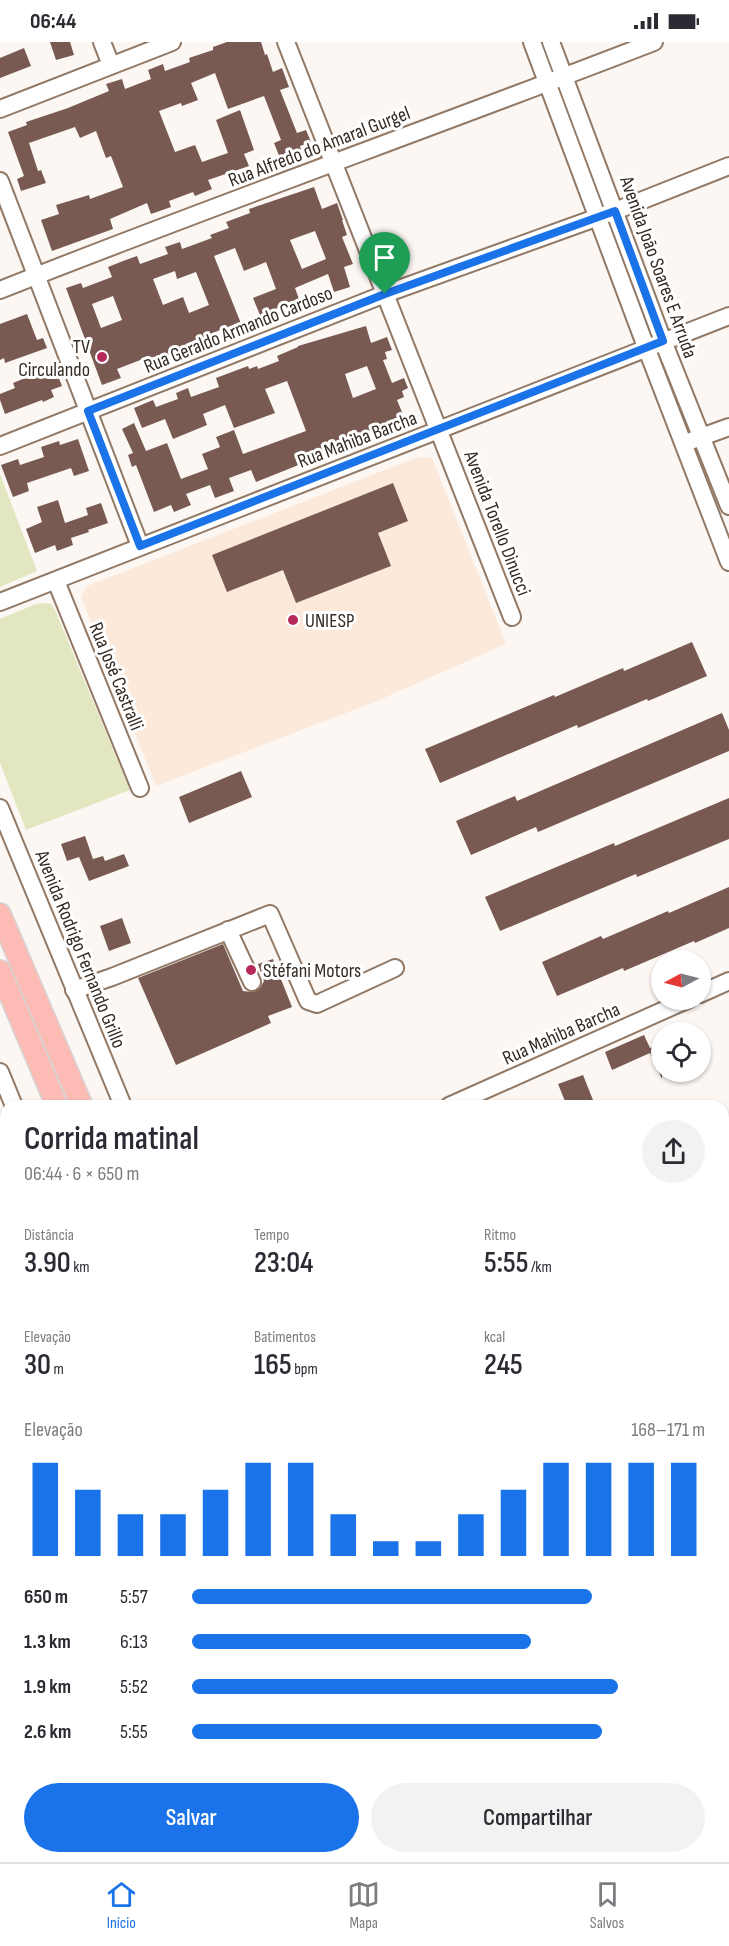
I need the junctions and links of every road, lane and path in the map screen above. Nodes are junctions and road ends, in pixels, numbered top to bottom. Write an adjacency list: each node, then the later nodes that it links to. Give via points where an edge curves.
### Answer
1 (102, 42): 7 (street)
2 (172, 42): 7 (street)
3 (286, 42): 11 (street, Avenida Torello Dinucci)
4 (532, 42): 9 (street, Avenida João Soares E Arruda)
5 (551, 42): 8 (street, Avenida João Soares E Arruda)
6 (654, 42): 8 (street, Rua Alfredo do Amaral Gurgel)
7 (111, 65): 10 (street)
8 (565, 77): 9 (street, Rua Alfredo do Amaral Gurgel); 14 (street, Avenida João Soares E Arruda)
9 (548, 83): 11 (street, Rua Alfredo do Amaral Gurgel); 15 (street, Avenida João Soares E Arruda)
10 (0, 110)
11 (334, 162): 16 (street, Rua Alfredo do Amaral Gurgel); 18 (street, Avenida Torello Dinucci)
12 (729, 166): 14 (street, Rua Geraldo Armando Cardoso)
13 (0, 182): 16 (street)
14 (615, 211): 15 (street, Rua Geraldo Armando Cardoso); 20 (street, Avenida João Soares E Arruda)
15 (598, 217): 18 (street, Rua Geraldo Armando Cardoso); 21 (street, Avenida João Soares E Arruda)
16 (35, 276): 17 (street, Rua Alfredo do Amaral Gurgel); 24 (street)
17 (0, 290)
18 (385, 294): 24 (street, Rua Geraldo Armando Cardoso); 26 (street, Avenida Torello Dinucci)
19 (729, 316): 20 (street, Rua Mahiba Barcha)
20 (663, 341): 21 (street, Rua Mahiba Barcha); 22 (street, Avenida João Soares E Arruda)
21 (646, 347): 23 (street, Avenida João Soares E Arruda); 26 (street, Rua Mahiba Barcha)
22 (676, 374): 23 (street); 27 (street, Avenida João Soares E Arruda)
23 (659, 381): 28 (street, Avenida João Soares E Arruda)
24 (88, 411): 29 (street, Rua Geraldo Armando Cardoso); 31 (street)
25 (729, 427): 27 (street)
26 (438, 430): 31 (street, Rua Mahiba Barcha); 35 (street, Avenida Torello Dinucci)
27 (701, 437): 28 (street); 30 (street, Avenida João Soares E Arruda)
28 (683, 444): 32 (street, Avenida João Soares E Arruda)
29 (0, 446)
30 (729, 506)
31 (140, 546): 33 (street, Rua Mahiba Barcha)
32 (729, 562)
33 (56, 580): 34 (street, Rua Mahiba Barcha); 36 (street, Rua José Castralli)
34 (0, 602)
35 (512, 617)
36 (140, 788)
37 (0, 808): 45 (street, Avenida Rodrigo Fernando Grillo)
38 (0, 914): 50 (main road)
39 (228, 930): 40 (street, via 270,914 312,1004); 43 (street); 45 (street)
40 (395, 968)
41 (0, 971): 49 (main road)
42 (729, 981): 44 (street)
43 (252, 982)
44 (711, 989)
45 (74, 990): 51 (street, Avenida Rodrigo Fernando Grillo)
46 (664, 1010): 52 (street, Rua Mahiba Barcha)
47 (0, 1072): 48 (street)
48 (12, 1100)
49 (54, 1100)
50 (79, 1100)
51 (120, 1100)
52 (462, 1100)

